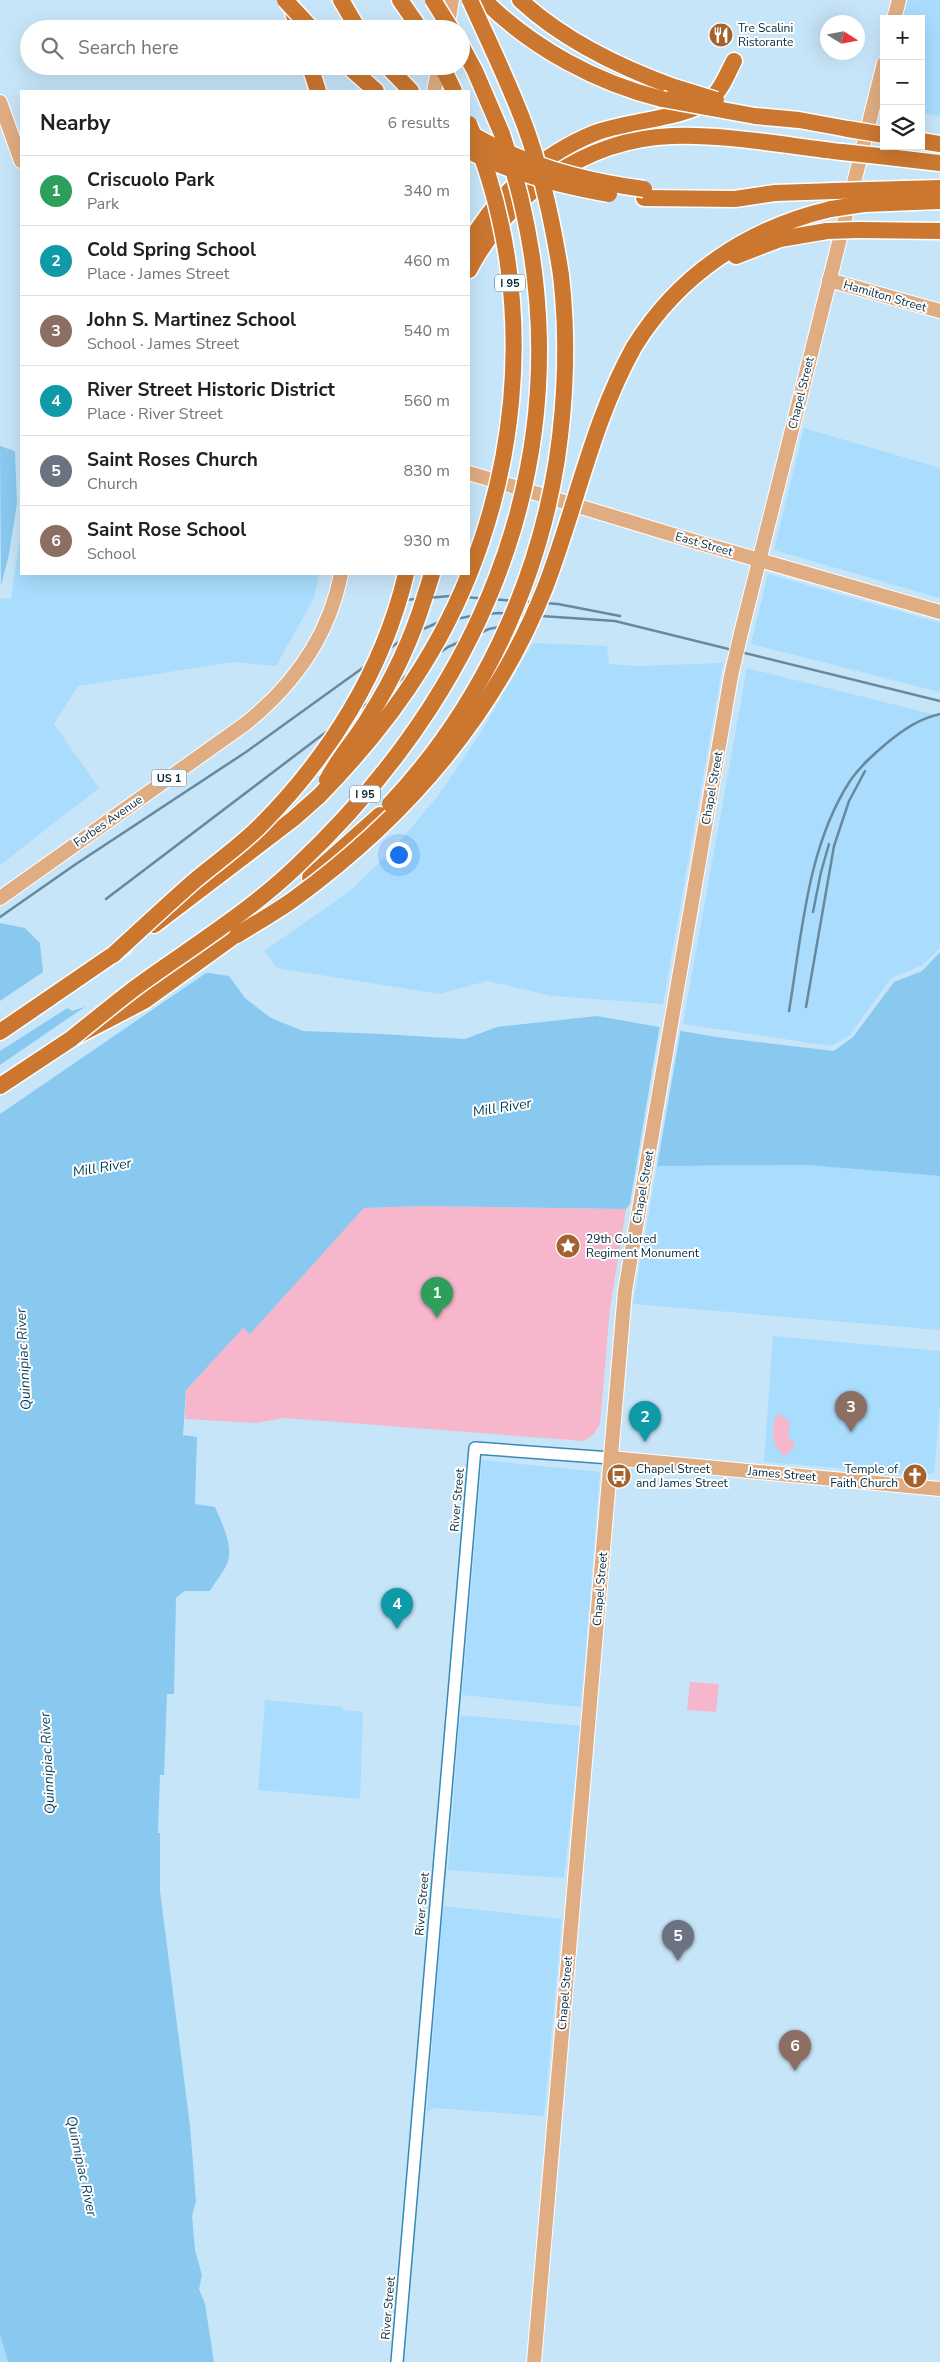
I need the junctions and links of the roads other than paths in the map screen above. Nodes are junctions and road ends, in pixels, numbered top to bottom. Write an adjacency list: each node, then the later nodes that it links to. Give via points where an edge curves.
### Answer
1 (287, 0): 11 (highway); 12 (highway, bridge)
2 (341, 0): 13 (highway)
3 (400, 0): 14 (highway)
4 (433, 0): 15 (highway, bridge)
5 (452, 0): 16 (main road)
6 (470, 0): 60 (highway, bridge, via 527,132 547,196 558,255 564,317 565,380 560,440 546,516 529,574 508,628 472,695 435,750 362,831)
7 (520, 0): 30 (highway, via 579,43)
8 (899, 0): 10 (main road)
9 (486, 2): 30 (highway, via 526,34 576,66 617,85)
10 (895, 15)
11 (295, 20)
12 (304, 20)
13 (353, 20)
14 (414, 20)
15 (445, 20)
16 (449, 20)
17 (734, 61): 45 (highway, via 718,92 698,107 603,130 548,158 500,201)
18 (470, 63): 63 (highway, I 95, bridge, via 490,102 513,166 529,231 539,300 540,368 535,436 522,501 502,566 468,641 426,714 387,769 343,819 296,868 250,906 135,988)
19 (313, 75): 25 (highway)
20 (358, 75): 26 (highway)
21 (396, 75): 27 (highway)
22 (438, 75): 28 (main road)
23 (445, 75): 29 (highway)
24 (880, 78): 47 (main road, Chapel Street)
25 (318, 90)
26 (375, 90)
27 (410, 90)
28 (434, 90)
29 (453, 90)
30 (668, 93): 34 (highway, bridge)
31 (0, 102): 38 (main road)
32 (470, 127): 52 (highway, I 95, bridge, via 498,214 511,296 512,389 499,480)
33 (470, 133): 41 (highway, bridge, via 532,164)
34 (880, 134)
35 (925, 142): 36 (highway)
36 (940, 144)
37 (470, 151): 41 (highway, bridge, via 506,168 560,185 610,195)
38 (20, 158)
39 (940, 163): 46 (highway, bridge, via 688,136 620,144 572,163 539,186 498,225)
40 (940, 188): 42 (highway)
41 (644, 194): 42 (highway, bridge, via 735,199 775,193 835,191)
42 (866, 197): 43 (highway); 48 (highway, bridge, via 785,222 746,240 700,271)
43 (940, 201)
44 (940, 231): 48 (highway, bridge, via 826,231 780,239 748,250)
45 (470, 242)
46 (470, 268)
47 (829, 280): 49 (main road, Hamilton Street); 51 (main road, Chapel Street)
48 (674, 294): 60 (highway, bridge, via 634,347 607,404 542,595 517,649 483,706 444,760 400,810 292,900)
49 (940, 312)
50 (470, 473): 51 (main road, East Street)
51 (760, 560): 57 (main road, East Street); 66 (main road, Chapel Street, bridge, via 731,676 625,1291)
52 (470, 571)
53 (341, 575): 59 (main road, Forbes Avenue / US 1, via 325,626 303,663 270,703)
54 (406, 575): 61 (highway, bridge, via 378,658 355,703 318,759 258,828)
55 (432, 575): 58 (highway, bridge, via 413,632 388,685 358,735 337,760)
56 (468, 575): 58 (highway, I 95, bridge, via 427,659 369,742)
57 (940, 612)
58 (319, 796): 61 (highway, I 95, bridge, via 216,879)
59 (0, 898)
60 (237, 935): 63 (highway, bridge, via 144,1001)
61 (113, 955): 62 (highway, I 95)
62 (0, 1032)
63 (71, 1039): 64 (highway, I 95)
64 (0, 1086)
65 (475, 1448): 66 (street, James Street); 68 (street, River Street)
66 (611, 1458): 67 (main road, James Street); 69 (main road, Chapel Street)
67 (940, 1488)
68 (397, 2362)
69 (534, 2362)

